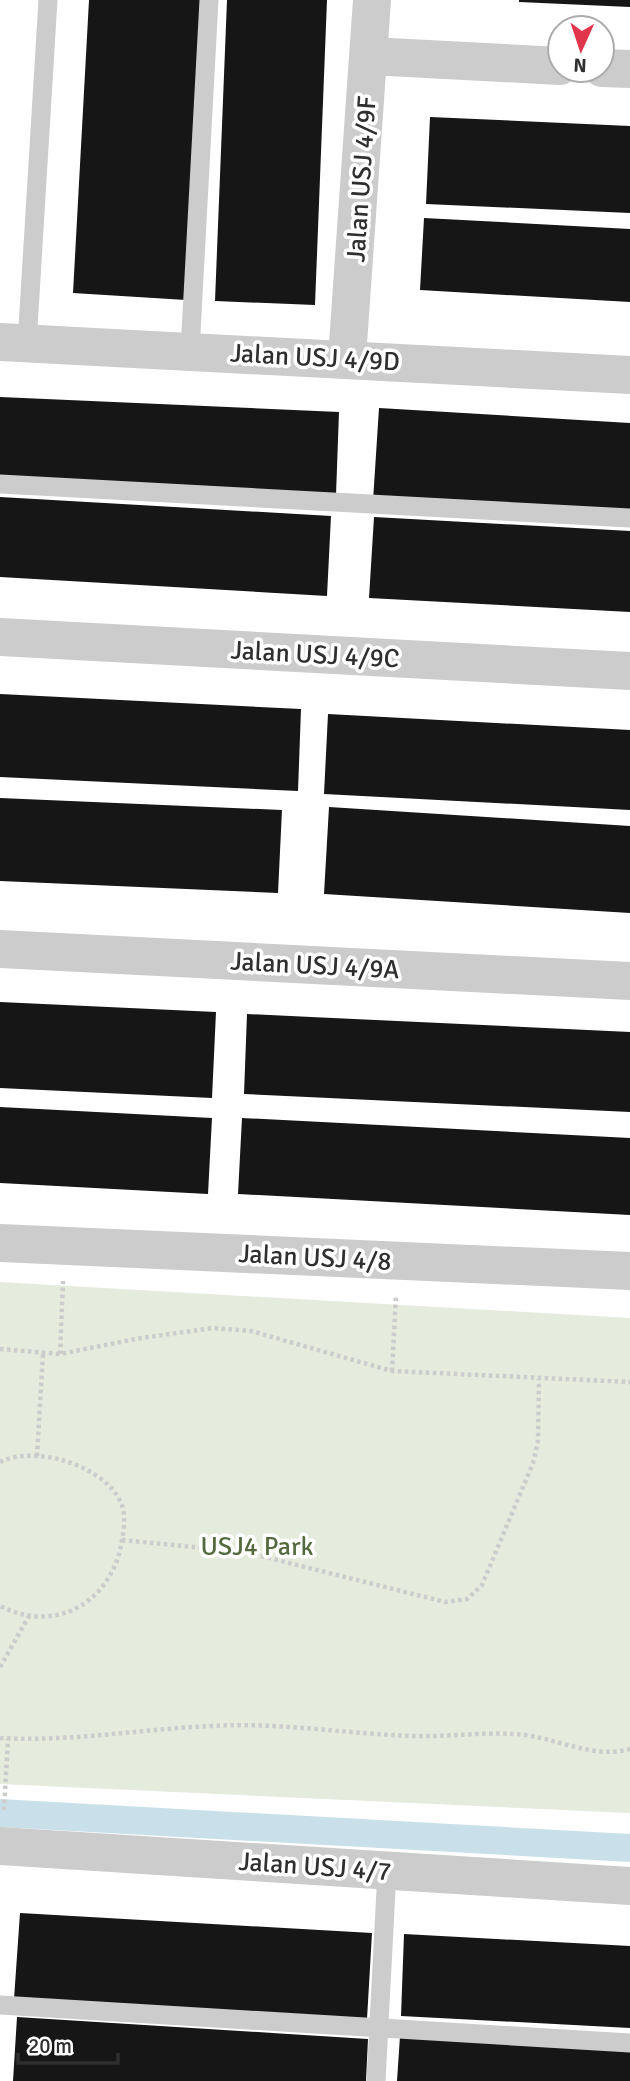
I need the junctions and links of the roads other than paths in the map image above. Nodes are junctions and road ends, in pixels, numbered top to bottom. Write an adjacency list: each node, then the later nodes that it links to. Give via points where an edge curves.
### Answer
1 (48, 0): 6 (lane)
2 (209, 0): 7 (lane)
3 (372, 0): 4 (street, Jalan USJ 4/9F)
4 (370, 56): 5 (street); 8 (street, Jalan USJ 4/9F)
5 (546, 65)
6 (14, 343): 7 (street, Jalan USJ 4/9D)
7 (190, 351): 8 (street, Jalan USJ 4/9D)
8 (347, 358): 9 (street, Jalan USJ 4/9D)
9 (630, 375)
10 (0, 484): 11 (lane)
11 (630, 518)
12 (0, 637): 13 (street, Jalan USJ 4/9C)
13 (630, 671)
14 (0, 949): 15 (street, Jalan USJ 4/9A)
15 (630, 981)
16 (0, 1243): 17 (street, Jalan USJ 4/8)
17 (630, 1271)
18 (0, 1846): 19 (street, Jalan USJ 4/7)
19 (387, 1871): 20 (street, Jalan USJ 4/7); 22 (lane)
20 (630, 1886)
21 (0, 2005): 22 (lane)
22 (378, 2028): 23 (lane); 24 (lane)
23 (630, 2043)
24 (376, 2081)

